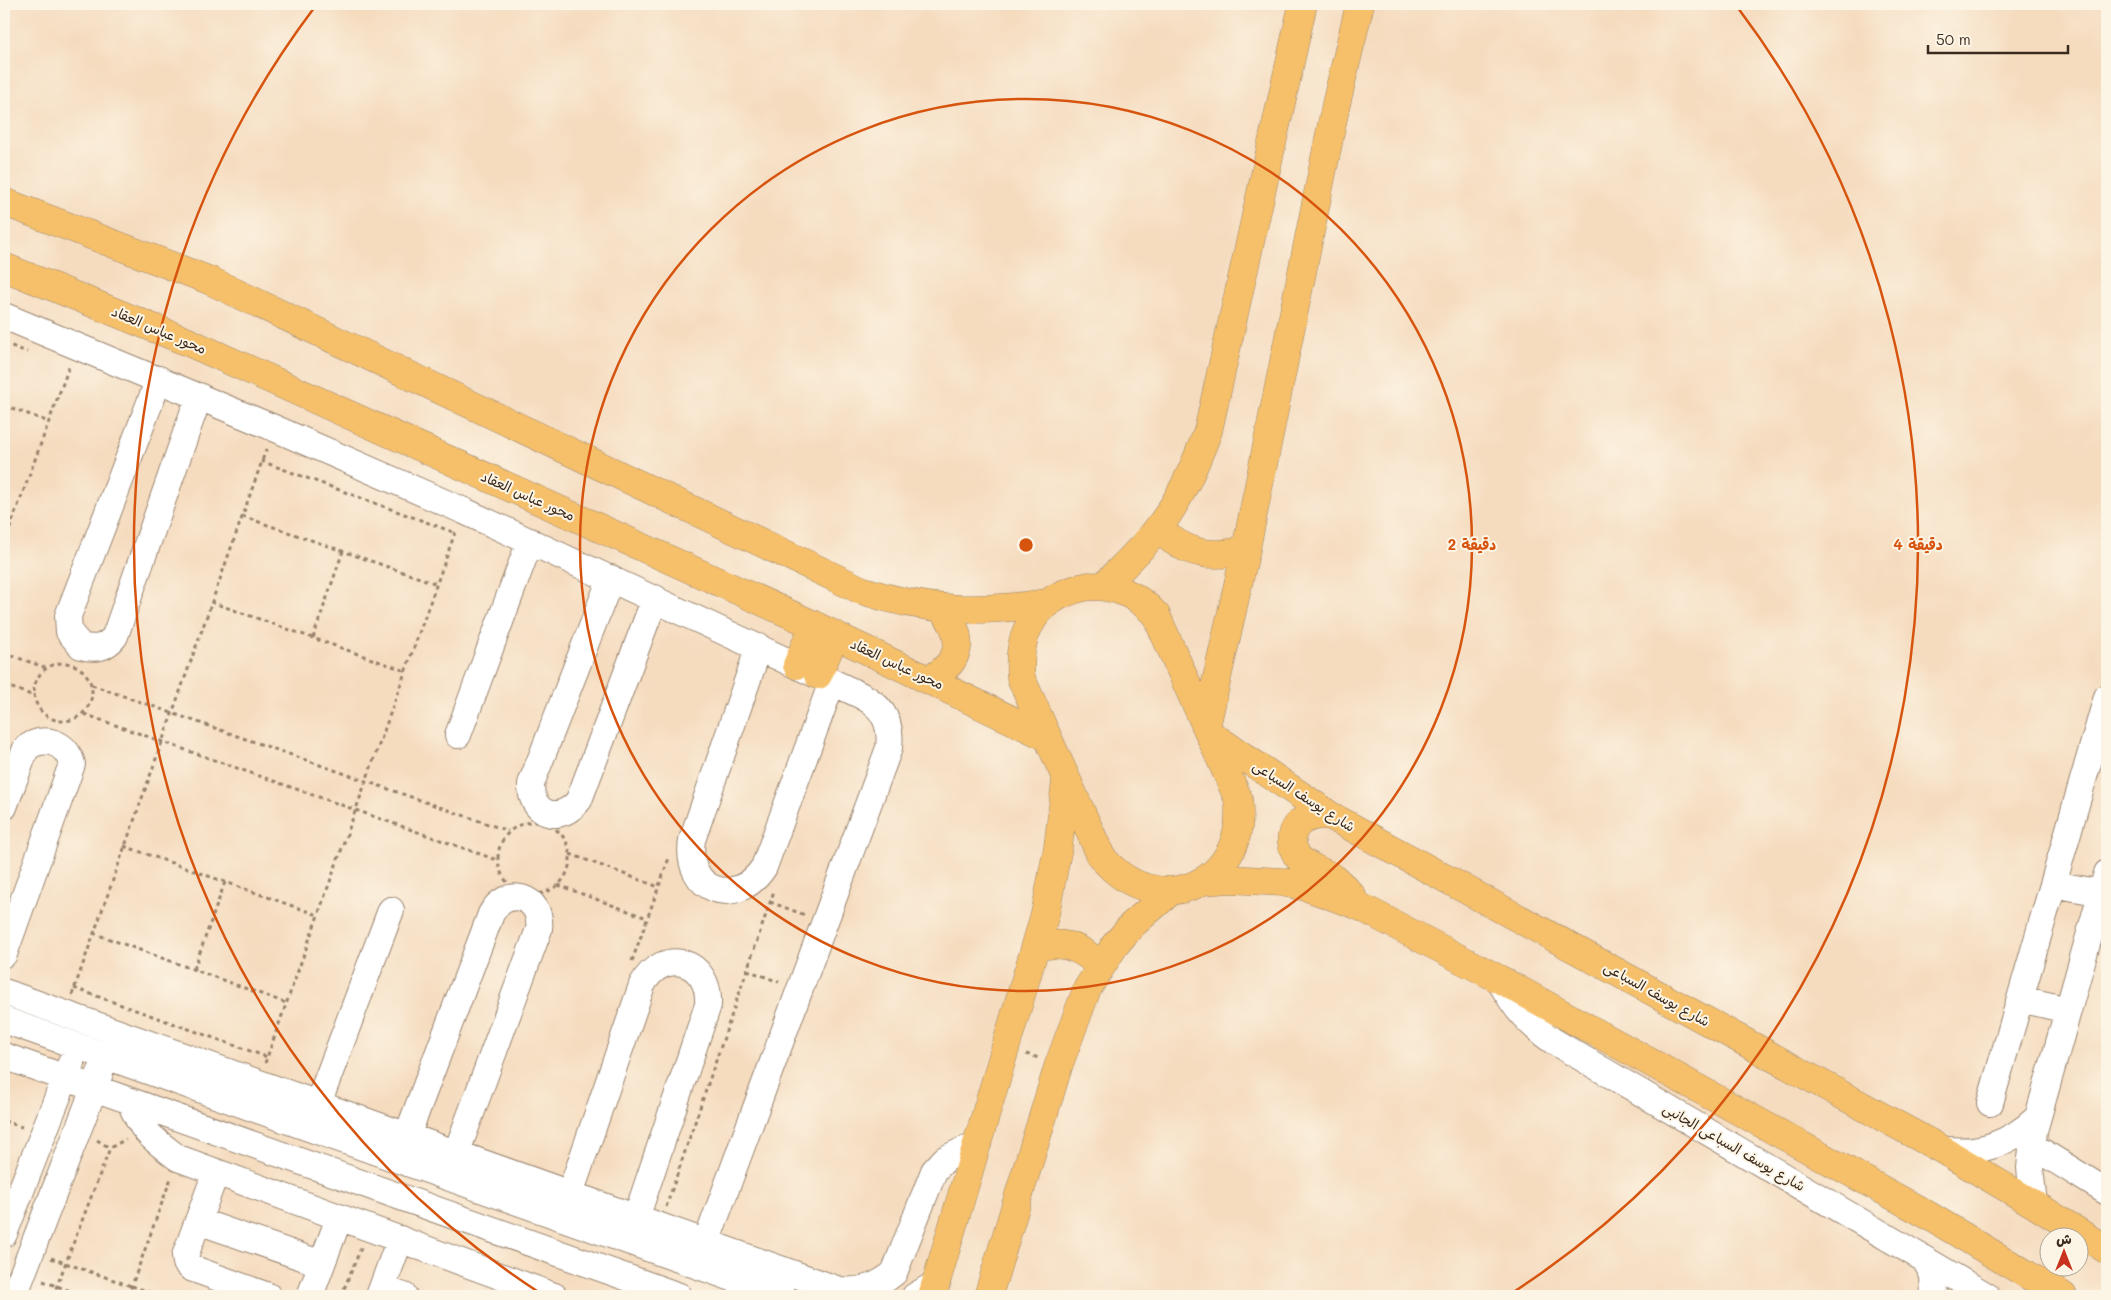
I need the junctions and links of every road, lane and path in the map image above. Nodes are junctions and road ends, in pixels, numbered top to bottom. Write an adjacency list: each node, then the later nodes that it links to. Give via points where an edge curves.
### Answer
1 (1303, 4): 16 (main road, via 1208,431 1187,482)
2 (1360, 4): 20 (main road, via 1334,114)
3 (4, 202): 28 (main road, via 211,282 835,580 887,599)
4 (4, 267): 29 (main road, محور عباس العقاد, via 188,342)
5 (4, 316): 6 (street)
6 (77, 345): 7 (street); 10 (path)
7 (159, 379): 8 (street); 8 (street, via 68,616 69,632 81,646 95,649 115,636)
8 (199, 396): 11 (street)
9 (4, 405): 10 (path)
10 (49, 422): 17 (path)
11 (274, 428): 12 (path); 14 (street)
12 (261, 461): 13 (path); 14 (path)
13 (242, 516): 21 (path); 26 (path)
14 (460, 522): 18 (street); 23 (path)
15 (4, 528): 17 (path)
16 (1158, 528): 20 (main road, via 1176,544 1198,553 1223,555); 24 (main road)
17 (9, 530): 19 (path)
18 (530, 541): 22 (street); 44 (street)
19 (4, 544)
20 (1246, 549): 43 (main road)
21 (343, 551): 23 (path); 30 (path)
22 (611, 578): 25 (street); 25 (street, via 531,784 533,800 544,812 567,812 579,800)
23 (437, 584): 34 (path)
24 (1104, 586): 27 (main road, via 1073,589); 43 (main road, via 1133,595 1156,615)
25 (655, 598): 31 (street)
26 (211, 602): 30 (path); 41 (path)
27 (1046, 604): 28 (main road, via 976,611); 45 (main road, via 1026,630 1020,662 1021,678)
28 (942, 609): 36 (main road, via 953,622 958,639 955,656 945,670)
29 (825, 630): 35 (main road); 36 (main road, محور عباس العقاد)
30 (313, 638): 34 (path)
31 (759, 647): 35 (street); 35 (street, via 692,840 690,855 693,869 702,881 715,889 730,891 744,888 756,880 764,867)
32 (4, 653): 33 (path)
33 (47, 668): 38 (path, via 55,664 74,665 82,669); 39 (path, via 37,680)
34 (406, 670): 49 (path)
35 (816, 674): 71 (street, via 876,704 886,719 890,738 886,758)
36 (930, 679): 45 (main road, محور عباس العقاد)
37 (4, 684): 39 (path)
38 (92, 685): 41 (path); 42 (path, via 92,700)
39 (34, 696): 42 (path, via 36,704 49,718 67,722)
40 (2107, 698): 47 (street)
41 (171, 713): 46 (path); 49 (path)
42 (84, 714): 46 (path)
43 (1208, 730): 52 (main road, شارع يوسف السباعى); 58 (main road, via 1238,798 1240,813 1239,829 1226,860)
44 (458, 735)
45 (1047, 737): 48 (main road)
46 (161, 741): 51 (path); 54 (path)
47 (2101, 744): 62 (street)
48 (1066, 779): 65 (main road, via 1101,856 1111,869 1138,886); 73 (main road, via 1058,847)
49 (366, 781): 51 (path); 53 (path)
50 (4, 807): 74 (street, via 26,748 41,741 51,741 65,749 72,764)
51 (356, 809): 57 (path); 69 (path)
52 (1331, 816): 67 (main road, via 1315,814 1301,821 1293,836 1294,851 1299,858 1336,880); 105 (main road, شارع يوسف السباعى)
53 (508, 831): 56 (path, via 533,821 546,824 566,841); 57 (path)
54 (124, 846): 59 (path); 72 (path)
55 (672, 850): 64 (path)
56 (570, 854): 63 (path, via 568,871); 64 (path)
57 (497, 860): 63 (path, via 500,873 519,892 546,892)
58 (1202, 881): 65 (main road); 67 (main road, via 1282,882)
59 (225, 882): 69 (path); 77 (path)
60 (777, 883): 66 (path)
61 (2104, 883): 62 (street); 85 (street)
62 (2053, 884): 83 (street)
63 (558, 885): 70 (path)
64 (659, 886): 70 (path)
65 (1171, 891): 76 (main road, via 1132,925)
66 (770, 902): 71 (path); 78 (path)
67 (1357, 905): 79 (main road)
68 (390, 910): 99 (street)
69 (318, 915): 84 (path)
70 (647, 918): 75 (path)
71 (825, 922): 81 (street)
72 (93, 933): 77 (path); 80 (path)
73 (1037, 947): 76 (main road, via 1057,944 1076,948); 89 (main road)
74 (4, 954)
75 (630, 965)
76 (1100, 967): 93 (main road, via 1076,1014)
77 (194, 969): 84 (path)
78 (747, 970): 81 (path); 115 (path)
79 (1499, 979): 122 (street, شارع يوسف السباعى الجانبى, via 1523,1017 1553,1041); 147 (main road, via 1926,1214)
80 (74, 988): 86 (path); 91 (path)
81 (800, 990): 119 (street)
82 (4, 992): 86 (street)
83 (2020, 999): 85 (street); 98 (street)
84 (286, 1003): 91 (path)
85 (2068, 1010): 100 (street)
86 (65, 1014): 95 (street)
87 (4, 1020): 88 (street)
88 (77, 1046): 90 (street); 94 (street)
89 (1006, 1049): 93 (path); 103 (main road)
90 (106, 1056): 96 (street); 142 (street)
91 (267, 1056): 95 (path)
92 (6, 1061): 94 (street)
93 (1059, 1064): 144 (main road)
94 (65, 1078): 96 (street); 117 (street)
95 (258, 1083): 99 (street)
96 (94, 1088): 97 (street); 126 (street)
97 (130, 1101): 101 (street); 110 (street)
98 (1990, 1103)
99 (318, 1104): 102 (street)
100 (2037, 1118): 104 (street); 105 (street, via 2000,1144 1971,1151)
101 (145, 1132): 107 (street); 123 (path, via 110,1148)
102 (408, 1136): 106 (street); 106 (street, via 491,914 500,902 522,898 539,914 539,929)
103 (978, 1143): 124 (street, via 945,1159 938,1166 894,1272 883,1282 854,1291 839,1290); 130 (main road)
104 (2032, 1145): 109 (street); 112 (street, via 2030,1168)
105 (1941, 1149): 112 (main road, شارع يوسف السباعى)
106 (456, 1154): 111 (street)
107 (178, 1158): 108 (street); 128 (path)
108 (216, 1172): 113 (street); 114 (street)
109 (2107, 1192)
110 (389, 1193): 116 (street); 121 (street)
111 (570, 1194): 115 (street); 115 (street, via 642,986 648,974 658,966 684,963 696,969 705,980 709,992 708,1005)
112 (2034, 1204): 120 (main road, شارع يوسف السباعى)
113 (339, 1218): 116 (street); 125 (street)
114 (198, 1221): 125 (street); 136 (street, via 185,1256 188,1265)
115 (648, 1222): 119 (street)
116 (371, 1229): 118 (street); 138 (path)
117 (4, 1234)
118 (400, 1239): 129 (street); 131 (street)
119 (706, 1243): 124 (street)
120 (2107, 1250)
121 (571, 1258): 140 (street); 141 (street)
122 (1925, 1260): 145 (street, via 1933,1275); 146 (street, شارع يوسف السباعى الجانبى)
123 (66, 1263): 126 (path); 127 (path); 128 (path)
124 (762, 1263): 143 (street)
125 (322, 1264): 137 (street)
126 (23, 1274): 127 (path)
127 (57, 1286): 132 (path); 133 (path)
128 (131, 1286): 134 (path); 135 (path)
129 (527, 1292): 139 (street)
130 (928, 1292)
131 (388, 1294)
132 (53, 1296)
133 (84, 1296)
134 (128, 1296)
135 (161, 1296)
136 (268, 1296)
137 (310, 1296)
138 (342, 1296)
139 (554, 1296)
140 (558, 1296)
141 (679, 1296)
142 (782, 1296)
143 (786, 1296)
144 (988, 1296)
145 (1934, 1296)
146 (1987, 1296)
147 (2063, 1296)

